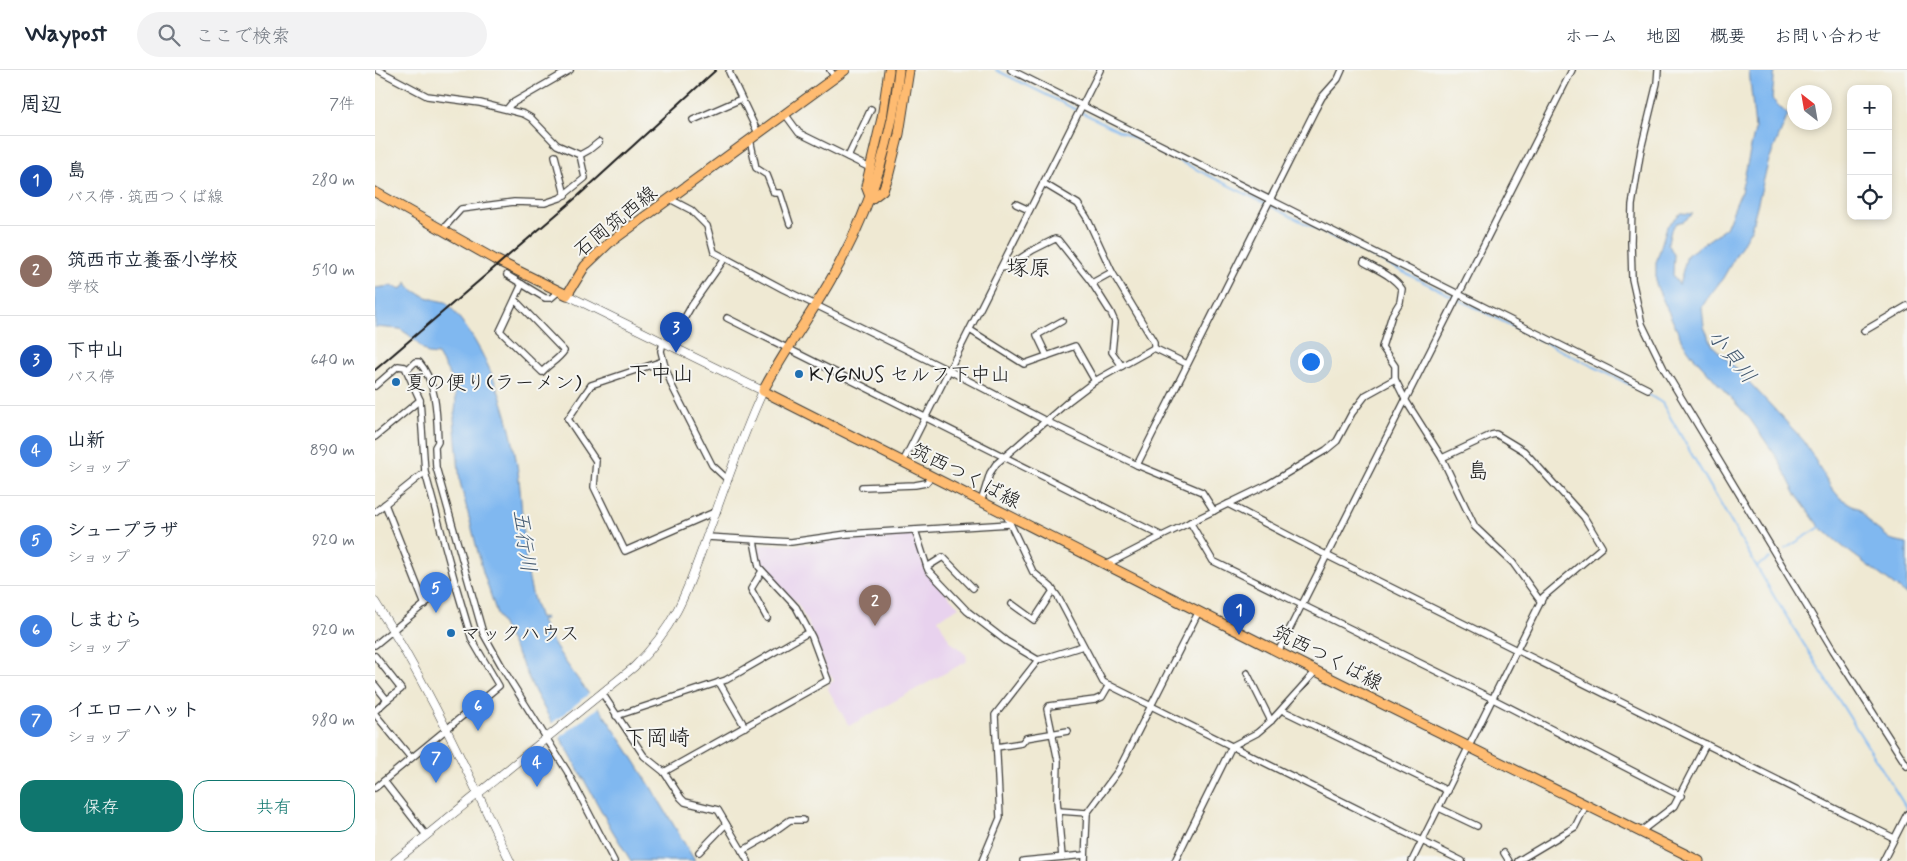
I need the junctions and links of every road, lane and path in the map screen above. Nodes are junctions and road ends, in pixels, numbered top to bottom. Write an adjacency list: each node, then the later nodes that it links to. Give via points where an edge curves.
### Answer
1 (378, 70): 15 (street, via 427,96)
2 (570, 70): 15 (street)
3 (730, 70): 14 (street)
4 (845, 70): 13 (main road, 石岡筑西線)
5 (889, 70): 25 (main road)
6 (899, 70): 30 (main road, via 889,137)
7 (909, 70): 30 (main road, via 899,134 888,177 883,190)
8 (1011, 70): 17 (street)
9 (1100, 70): 17 (street)
10 (1343, 70): 31 (street, via 1322,97)
11 (1572, 70): 44 (street)
12 (1658, 70): 138 (street, via 1632,204 1632,279 1641,324 1664,369 1833,650)
13 (833, 74): 18 (main road, 石岡筑西線)
14 (741, 99): 19 (street); 20 (street)
15 (507, 109): 22 (street, via 531,118 557,145)
16 (871, 109): 24 (street)
17 (1080, 110): 26 (street); 31 (street)
18 (785, 114): 20 (main road, 石岡筑西線); 24 (street, via 799,133)
19 (693, 120)
20 (754, 136): 29 (main road, 石岡筑西線); 34 (street, via 756,168 767,175 774,193 780,193)
21 (599, 142): 22 (street)
22 (580, 155): 28 (street, via 585,178)
23 (555, 156): 28 (street)
24 (848, 157): 25 (street)
25 (870, 168): 30 (main road, via 866,186)
26 (1043, 183): 33 (street); 39 (street, via 1078,204)
27 (375, 192): 35 (main road)
28 (565, 195): 35 (street, via 545,202 514,202 461,209)
29 (670, 199): 36 (street, via 691,210 707,226 714,252); 43 (main road, 石岡筑西線, via 595,255)
30 (871, 199): 46 (main road)
31 (1268, 203): 44 (street); 57 (street)
32 (1016, 204): 33 (street)
33 (1029, 210): 38 (street)
34 (791, 224)
35 (442, 230): 43 (main road)
36 (725, 258): 46 (street); 52 (street)
37 (1364, 262): 61 (street, via 1397,282 1402,289 1382,347 1395,366)
38 (1001, 268): 42 (street, via 1007,268 1055,239 1062,243); 50 (street)
39 (1112, 272): 42 (street); 54 (street)
40 (507, 275): 41 (street)
41 (523, 284): 43 (street, via 545,298); 45 (street)
42 (1092, 284): 58 (street, via 1115,322 1112,352)
43 (563, 293): 52 (street)
44 (1458, 298): 64 (street); 67 (street)
45 (515, 300): 45 (street, via 500,331 542,372 564,351)
46 (816, 305): 53 (main road); 60 (street)
47 (1907, 306): 51 (street)
48 (727, 318): 53 (street)
49 (1062, 321): 55 (street, via 1037,335)
50 (970, 330): 55 (street, via 1024,364); 60 (street)
51 (1864, 331)
52 (666, 344): 56 (street, via 661,351); 65 (street)
53 (789, 348): 65 (main road); 68 (street)
54 (1155, 348): 57 (street); 58 (street)
55 (1047, 356): 62 (street, via 1075,346)
56 (663, 361): 78 (street, via 672,386 712,465); 83 (street, via 591,386 568,419 596,461 594,487 625,551)
57 (1187, 364): 74 (street)
58 (1122, 366): 62 (street)
59 (407, 370): 63 (street, via 398,366); 66 (street); 75 (street, via 419,362 434,396 438,442 435,447)
60 (950, 371): 68 (street); 69 (street)
61 (1395, 379): 67 (street); 82 (street, via 1366,395 1337,441 1325,450)
62 (1095, 382): 69 (street)
63 (375, 386)
64 (1648, 389)
65 (763, 391): 73 (main road, 筑西つくば線); 78 (street)
66 (420, 400): 70 (street); 76 (street)
67 (1406, 401): 72 (street); 93 (street)
68 (927, 418): 71 (street); 73 (street)
69 (1047, 421): 71 (street); 74 (street)
70 (375, 438)
71 (1005, 457): 80 (street, via 990,473); 90 (street)
72 (1442, 458): 101 (street, via 1475,527 1513,562); 101 (street, via 1496,434 1524,451 1584,517 1602,547)
73 (903, 462): 77 (main road, 筑西つくば線)
74 (1137, 465): 84 (street, via 1202,492)
75 (436, 466): 76 (street); 97 (street)
76 (425, 469): 81 (street); 97 (street)
77 (931, 476): 79 (street, via 926,483 915,485); 80 (main road, 筑西つくば線)
78 (728, 480): 83 (street)
79 (862, 487)
80 (981, 502): 86 (main road, 筑西つくば線)
81 (385, 504): 85 (street); 103 (street)
82 (1228, 504): 84 (street); 93 (street)
83 (717, 511): 91 (street)
84 (1214, 511): 87 (street)
85 (375, 512)
86 (1005, 514): 88 (street); 94 (main road, 筑西つくば線)
87 (1190, 522): 90 (street); 104 (street, via 1213,561)
88 (1010, 524): 89 (street); 99 (street, via 1033,572)
89 (915, 530): 92 (street, via 847,534 791,542); 95 (street)
90 (1162, 536): 94 (street)
91 (707, 537): 92 (street); 120 (street, via 686,595 672,622 633,667)
92 (754, 541): 96 (street)
93 (1328, 556): 104 (street); 111 (street)
94 (1106, 565): 105 (main road, 筑西つくば線)
95 (927, 567): 98 (street, via 943,558); 114 (street, via 967,611 1006,641)
96 (762, 571): 106 (street, via 751,589); 108 (street, via 796,607)
97 (460, 583): 103 (street); 129 (street, via 472,640 499,686); 132 (street, via 505,672)
98 (973, 588)
99 (1053, 591): 102 (street, via 1034,620); 110 (street)
100 (375, 602): 107 (street)
101 (1541, 602): 111 (street)
102 (1012, 604)
103 (425, 605): 107 (street)
104 (1303, 605): 112 (street); 121 (street)
105 (1199, 611): 112 (main road, 筑西つくば線); 123 (street)
106 (767, 618)
107 (393, 630): 109 (street); 129 (street)
108 (809, 632): 117 (street); 128 (street, via 828,680)
109 (375, 645)
110 (1083, 646): 114 (street); 119 (street, via 1103,682)
111 (1518, 650): 121 (street); 133 (street)
112 (1278, 652): 115 (main road, 筑西つくば線)
113 (375, 656): 122 (street, via 401,689)
114 (1038, 660): 136 (street, via 995,714)
115 (1316, 671): 124 (street); 135 (main road, 筑西つくば線)
116 (1247, 673): 127 (street)
117 (719, 682): 126 (street); 128 (street)
118 (375, 685): 122 (street)
119 (1109, 685): 123 (street); 131 (street, via 1095,700 1049,706)
120 (600, 695): 126 (street); 132 (street)
121 (1493, 699): 135 (street); 144 (street)
122 (387, 700): 125 (street)
123 (1151, 705): 134 (street); 148 (street, via 1118,771)
124 (1282, 710): 127 (street); 142 (street)
125 (375, 715): 137 (street)
126 (616, 716): 139 (street, via 644,756)
127 (1271, 721): 134 (street)
128 (745, 727): 139 (street)
129 (446, 730): 137 (street); 143 (street)
130 (1068, 731): 131 (street)
131 (1053, 734): 136 (street); 147 (street, via 1058,761)
132 (549, 737): 143 (street); 164 (street)
133 (1706, 744): 144 (street); 155 (street)
134 (1233, 746): 156 (street); 168 (street)
135 (1469, 746): 142 (street); 145 (main road, 筑西つくば線)
136 (997, 747): 166 (street, via 999,818)
137 (411, 758): 140 (street)
138 (1907, 766)
139 (663, 772): 151 (street, via 685,802 718,810)
140 (384, 781): 141 (street); 154 (street)
141 (375, 788)
142 (1448, 791): 146 (street)
143 (478, 795): 154 (street); 163 (street)
144 (1681, 796): 153 (street, via 1667,813)
145 (1586, 805): 153 (main road, 筑西つくば線); 172 (street, via 1575,827)
146 (1439, 808): 152 (street); 156 (street)
147 (1059, 811): 148 (street); 160 (street)
148 (1087, 813): 161 (street)
149 (1907, 814): 155 (street)
150 (803, 820): 157 (street, via 790,820)
151 (726, 824): 157 (street); 158 (street)
152 (1477, 826)
153 (1640, 832): 173 (main road, 筑西つくば線)
154 (426, 836): 162 (street)
155 (1894, 838): 174 (street)
156 (1422, 841): 169 (street); 170 (street)
157 (742, 850): 165 (street)
158 (699, 852)
159 (1504, 853): 171 (street)
160 (1061, 857): 161 (street); 167 (street)
161 (1085, 858)
162 (395, 861)
163 (510, 861)
164 (614, 861)
165 (748, 861)
166 (982, 861)
167 (1026, 861)
168 (1175, 861)
169 (1412, 861)
170 (1462, 861)
171 (1509, 861)
172 (1518, 861)
173 (1699, 861)
174 (1883, 861)

